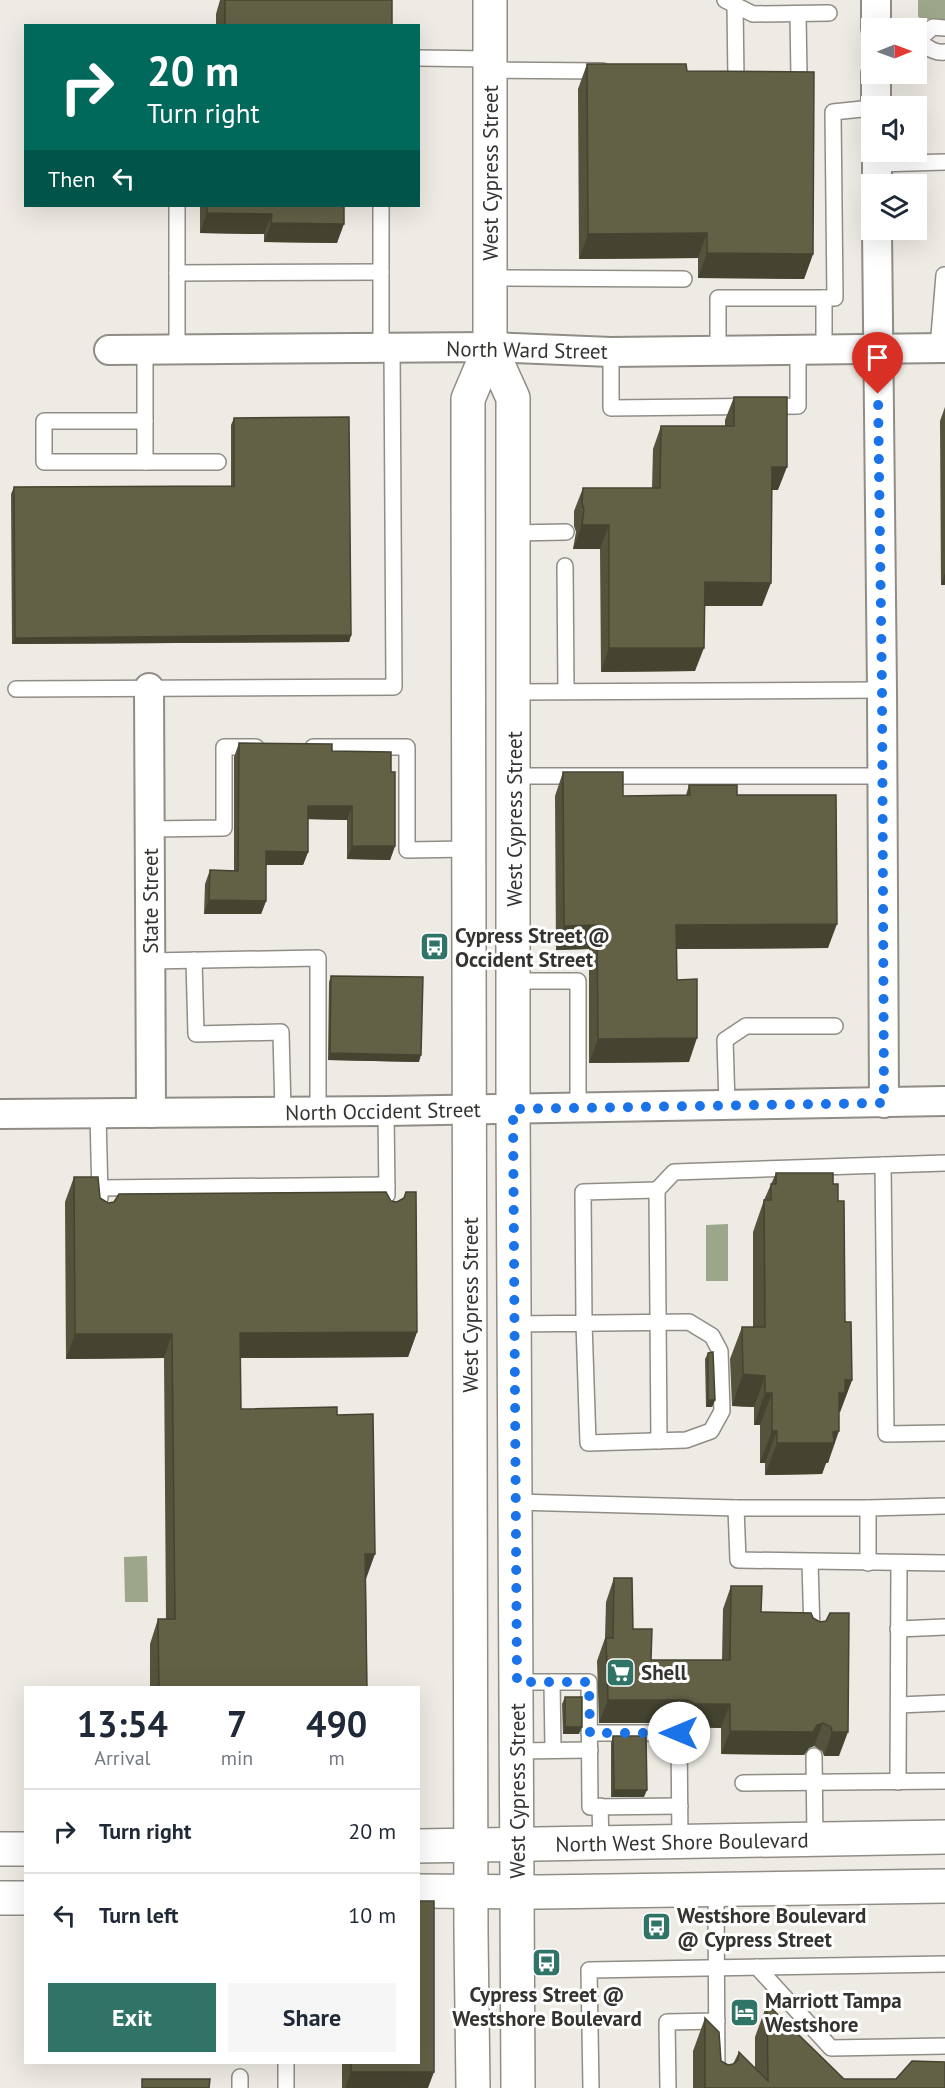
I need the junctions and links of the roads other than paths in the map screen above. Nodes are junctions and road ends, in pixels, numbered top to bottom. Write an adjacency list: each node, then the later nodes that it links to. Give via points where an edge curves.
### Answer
1 (490, 0): 12 (street, West Cypress Street)
2 (876, 0): 6 (street)
3 (730, 2): 5 (lane, via 753,14); 15 (lane)
4 (829, 13): 5 (lane)
5 (798, 14): 14 (lane)
6 (876, 18)
7 (945, 28): 8 (lane, via 933,27)
8 (927, 32)
9 (927, 48): 10 (lane)
10 (945, 52)
11 (420, 58): 12 (lane)
12 (490, 64): 13 (lane); 25 (street, West Cypress Street)
13 (618, 71)
14 (799, 76)
15 (736, 80)
16 (861, 109): 27 (lane, via 833,112 835,298)
17 (945, 162): 18 (lane)
18 (877, 166)
19 (177, 207): 23 (lane)
20 (381, 207): 22 (lane)
21 (877, 240): 32 (street)
22 (381, 272): 23 (lane); 29 (lane)
23 (177, 273): 35 (lane)
24 (944, 275): 30 (lane)
25 (490, 278): 26 (lane); 28 (street, West Cypress Street)
26 (684, 279)
27 (824, 298): 31 (lane); 36 (lane, via 718,298)
28 (490, 347): 29 (street, North Ward Street); 37 (street, North Ward Street); 42 (street, West Cypress Street, via 513,398); 54 (street, West Cypress Street, via 468,399)
29 (387, 348): 35 (street, North Ward Street); 44 (lane, via 394,687)
30 (941, 348): 32 (street, North Ward Street)
31 (811, 349): 32 (street, North Ward Street); 36 (street, North Ward Street); 37 (lane, via 798,406 612,408)
32 (877, 349): 46 (street)
33 (109, 350): 34 (street, North Ward Street)
34 (145, 350): 35 (street, North Ward Street); 38 (lane)
35 (177, 350)
36 (718, 351): 37 (street, North Ward Street)
37 (610, 352)
38 (145, 421): 39 (lane); 39 (lane, via 44,421 44,462)
39 (145, 462): 40 (lane)
40 (218, 462)
41 (566, 532): 42 (lane)
42 (513, 533): 47 (street, West Cypress Street)
43 (565, 566): 48 (lane)
44 (149, 688): 45 (lane); 53 (street, State Street)
45 (16, 689)
46 (882, 690): 48 (lane); 52 (street)
47 (514, 692): 48 (lane); 51 (street, West Cypress Street)
48 (566, 692)
49 (270, 747): 53 (lane, via 224,747 224,828)
50 (293, 747): 54 (lane, via 407,747 407,850)
51 (514, 776): 52 (lane); 57 (street, West Cypress Street)
52 (882, 777): 60 (street)
53 (150, 829): 56 (street, State Street)
54 (468, 849): 64 (street, West Cypress Street)
55 (194, 960): 56 (lane); 66 (lane, via 196,1034 281,1032); 67 (lane, via 318,958)
56 (150, 961): 68 (street, State Street)
57 (514, 981): 62 (lane, via 578,981); 63 (street, West Cypress Street)
58 (835, 1026): 61 (lane, via 746,1026 725,1041)
59 (945, 1101): 60 (street, North Occident Street)
60 (884, 1103): 61 (street, North Occident Street)
61 (727, 1105): 62 (street, North Occident Street)
62 (578, 1108): 63 (street, North Occident Street)
63 (513, 1109): 64 (street, North Occident Street); 80 (street, West Cypress Street)
64 (470, 1110): 65 (street, North Occident Street); 83 (street, West Cypress Street)
65 (386, 1111): 67 (street, North Occident Street); 73 (lane)
66 (283, 1112): 67 (street, North Occident Street); 68 (street, North Occident Street)
67 (318, 1112)
68 (151, 1113): 70 (street, North Occident Street)
69 (0, 1114): 70 (street, North Occident Street)
70 (99, 1114): 74 (lane)
71 (945, 1163): 72 (lane)
72 (883, 1165): 75 (lane, via 674,1172); 81 (lane, via 886,1434)
73 (387, 1185): 74 (lane); 76 (lane)
74 (100, 1188): 77 (lane)
75 (657, 1190): 78 (lane); 79 (lane, via 583,1192)
76 (387, 1206)
77 (100, 1208)
78 (658, 1322): 79 (lane); 82 (lane); 82 (lane, via 689,1322 712,1336 720,1351 722,1411 711,1431 686,1440)
79 (584, 1323): 80 (lane); 82 (lane, via 588,1443)
80 (515, 1324): 84 (street, West Cypress Street)
81 (945, 1433)
82 (659, 1441)
83 (470, 1502): 84 (street); 114 (street, West Cypress Street)
84 (516, 1502): 86 (lane); 95 (street, West Cypress Street)
85 (945, 1506): 87 (lane)
86 (736, 1508): 87 (lane); 88 (lane, via 738,1560)
87 (868, 1508): 89 (lane)
88 (810, 1562): 89 (lane); 94 (lane)
89 (868, 1563): 90 (lane)
90 (899, 1563): 91 (lane); 93 (lane)
91 (945, 1563)
92 (945, 1627): 93 (lane)
93 (898, 1629): 98 (lane)
94 (812, 1636)
95 (517, 1682): 96 (lane); 102 (street, West Cypress Street)
96 (552, 1682): 99 (lane, via 589,1682); 100 (lane)
97 (945, 1703): 98 (lane)
98 (899, 1705): 105 (lane)
99 (590, 1733): 101 (lane); 109 (lane, via 679,1733)
100 (553, 1750): 101 (lane); 102 (lane)
101 (590, 1750): 108 (lane, via 590,1807)
102 (518, 1751): 115 (street, West Cypress Street)
103 (814, 1756): 106 (lane)
104 (945, 1781): 105 (lane)
105 (897, 1782): 106 (lane)
106 (815, 1783): 107 (lane); 111 (lane)
107 (743, 1784)
108 (600, 1806): 109 (lane); 113 (lane)
109 (680, 1806): 112 (lane)
110 (945, 1836): 111 (street, North West Shore Boulevard)
111 (815, 1839): 112 (street, North West Shore Boulevard)
112 (680, 1842): 113 (street, North West Shore Boulevard)
113 (601, 1844): 115 (street, North West Shore Boulevard)
114 (471, 1845): 115 (street, North West Shore Boulevard); 116 (street, North West Shore Boulevard); 122 (street, West Cypress Street)
115 (518, 1845): 123 (street, West Cypress Street)
116 (420, 1846)
117 (0, 1848): 118 (street)
118 (24, 1849)
119 (945, 1886): 120 (street)
120 (716, 1890): 123 (street); 128 (lane)
121 (420, 1891): 122 (street)
122 (471, 1891): 123 (street); 133 (street, West Cypress Street)
123 (517, 1892): 134 (street, West Cypress Street)
124 (0, 1898): 125 (street)
125 (24, 1898)
126 (945, 1964): 127 (lane)
127 (757, 1967): 128 (lane); 130 (lane, via 831,2048)
128 (716, 1968): 129 (lane); 135 (lane, via 589,1970)
129 (717, 2021): 136 (lane, via 667,2022); 137 (lane)
130 (945, 2046)
131 (286, 2064): 132 (lane)
132 (286, 2088)
133 (472, 2088)
134 (518, 2088)
135 (591, 2088)
136 (668, 2088)
137 (717, 2088)

